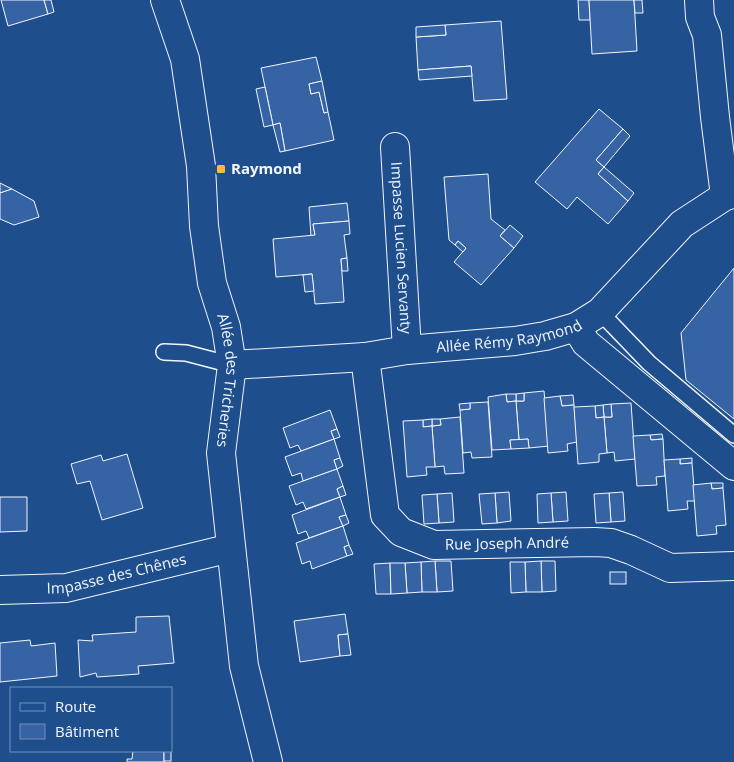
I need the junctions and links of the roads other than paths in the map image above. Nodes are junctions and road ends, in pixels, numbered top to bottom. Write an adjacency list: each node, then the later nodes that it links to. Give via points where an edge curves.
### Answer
1 (165, 0): 10 (street, Allée des Tricheries, via 185,59 201,166 204,226 212,283 226,327)
2 (699, 0): 4 (street, via 700,17 707,35 715,117)
3 (395, 147): 7 (street, Impasse Lucien Servanty)
4 (731, 198): 5 (street, Allée Rémy Raymond, via 682,224)
5 (600, 312): 6 (street, Allée Rémy Raymond); 11 (lane, via 649,363)
6 (576, 327): 7 (street, Allée Rémy Raymond, via 516,341); 12 (street, via 586,343)
7 (407, 350): 9 (street, Allée Rémy Raymond)
8 (164, 352): 10 (lane, via 186,353)
9 (365, 357): 10 (street, Allée Rémy Raymond); 14 (street, Rue Joseph André, via 385,515 401,532 434,545 610,543 670,568)
10 (232, 365): 13 (street, Allée des Tricheries, via 221,453)
11 (734, 435)
12 (734, 466)
13 (231, 548): 15 (street, Impasse des Chênes, via 66,588); 16 (street, Allée des Tricheries, via 244,666)
14 (734, 566)
15 (0, 590)
16 (268, 762)

